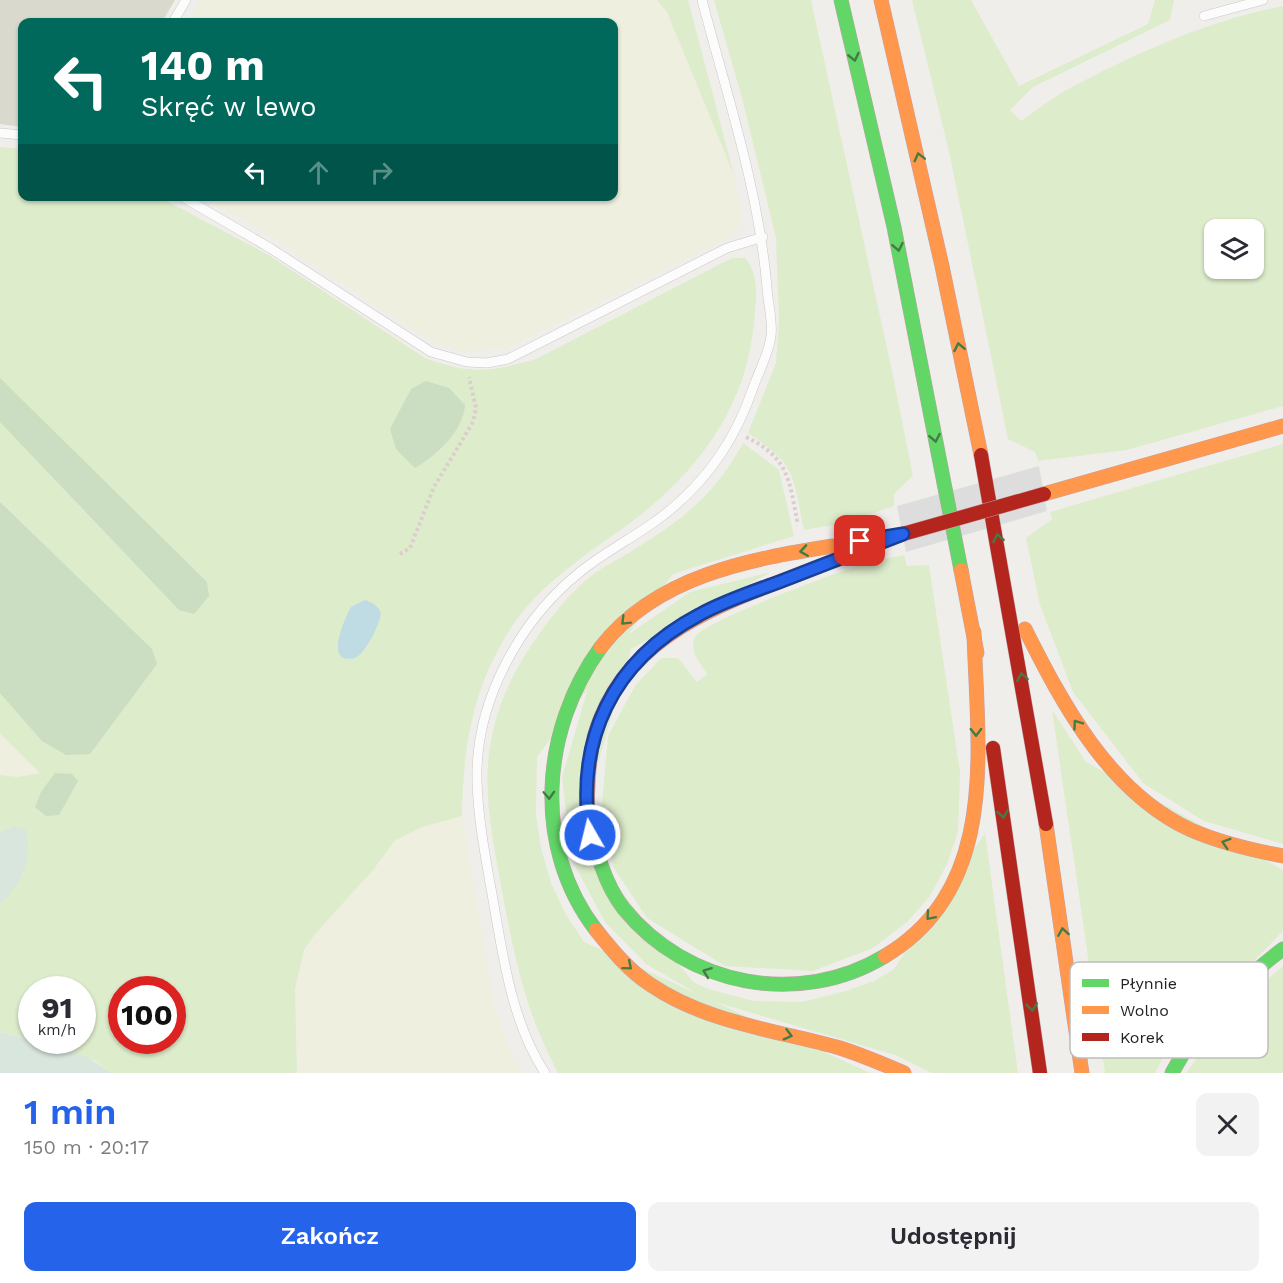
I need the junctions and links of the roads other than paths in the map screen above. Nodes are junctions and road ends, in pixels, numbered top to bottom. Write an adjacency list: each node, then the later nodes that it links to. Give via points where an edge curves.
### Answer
1 (186, 0): 7 (lane)
2 (702, 0): 11 (lane)
3 (841, 0): 15 (highway, one-way to 15, via 894,227)
4 (881, 0): 14 (highway, one-way to 4, via 934,219)
5 (1263, 0): 6 (lane)
6 (1204, 16)
7 (175, 18)
8 (0, 133): 9 (lane)
9 (18, 135)
10 (190, 201): 11 (lane, via 431,352 466,362 508,359 728,248)
11 (763, 237): 22 (lane, via 771,336 748,403 723,453 691,493 581,571 546,603 520,635 501,671 482,731 477,778 480,825 503,954 518,1018)
12 (1283, 426): 13 (highway, bridge)
13 (903, 534): 15 (highway, one-way to 13, via 977,796 969,839 959,874 910,939 877,962 816,985 758,987 692,966 667,951 617,899 599,865 590,835 585,807 586,772 593,739 609,699 633,665 662,638 699,615); 23 (highway, one-way to 23, via 774,555 705,575 661,594 630,616 598,649 577,682 553,747 549,783 557,854 569,887 590,924 616,956 650,984 689,1006 857,1054)
14 (1008, 596): 16 (highway, one-way to 14, via 1223,843 1182,824 1139,796 1098,753 1071,714); 19 (highway, one-way to 14)
15 (974, 632): 24 (highway, one-way to 24)
16 (1283, 856)
17 (1283, 949): 18 (highway)
18 (1264, 962)
19 (1070, 989)
20 (1080, 1058): 25 (highway, one-way to 20)
21 (1179, 1058): 26 (highway)
22 (545, 1073)
23 (904, 1073)
24 (1040, 1073)
25 (1082, 1073)
26 (1172, 1073)

